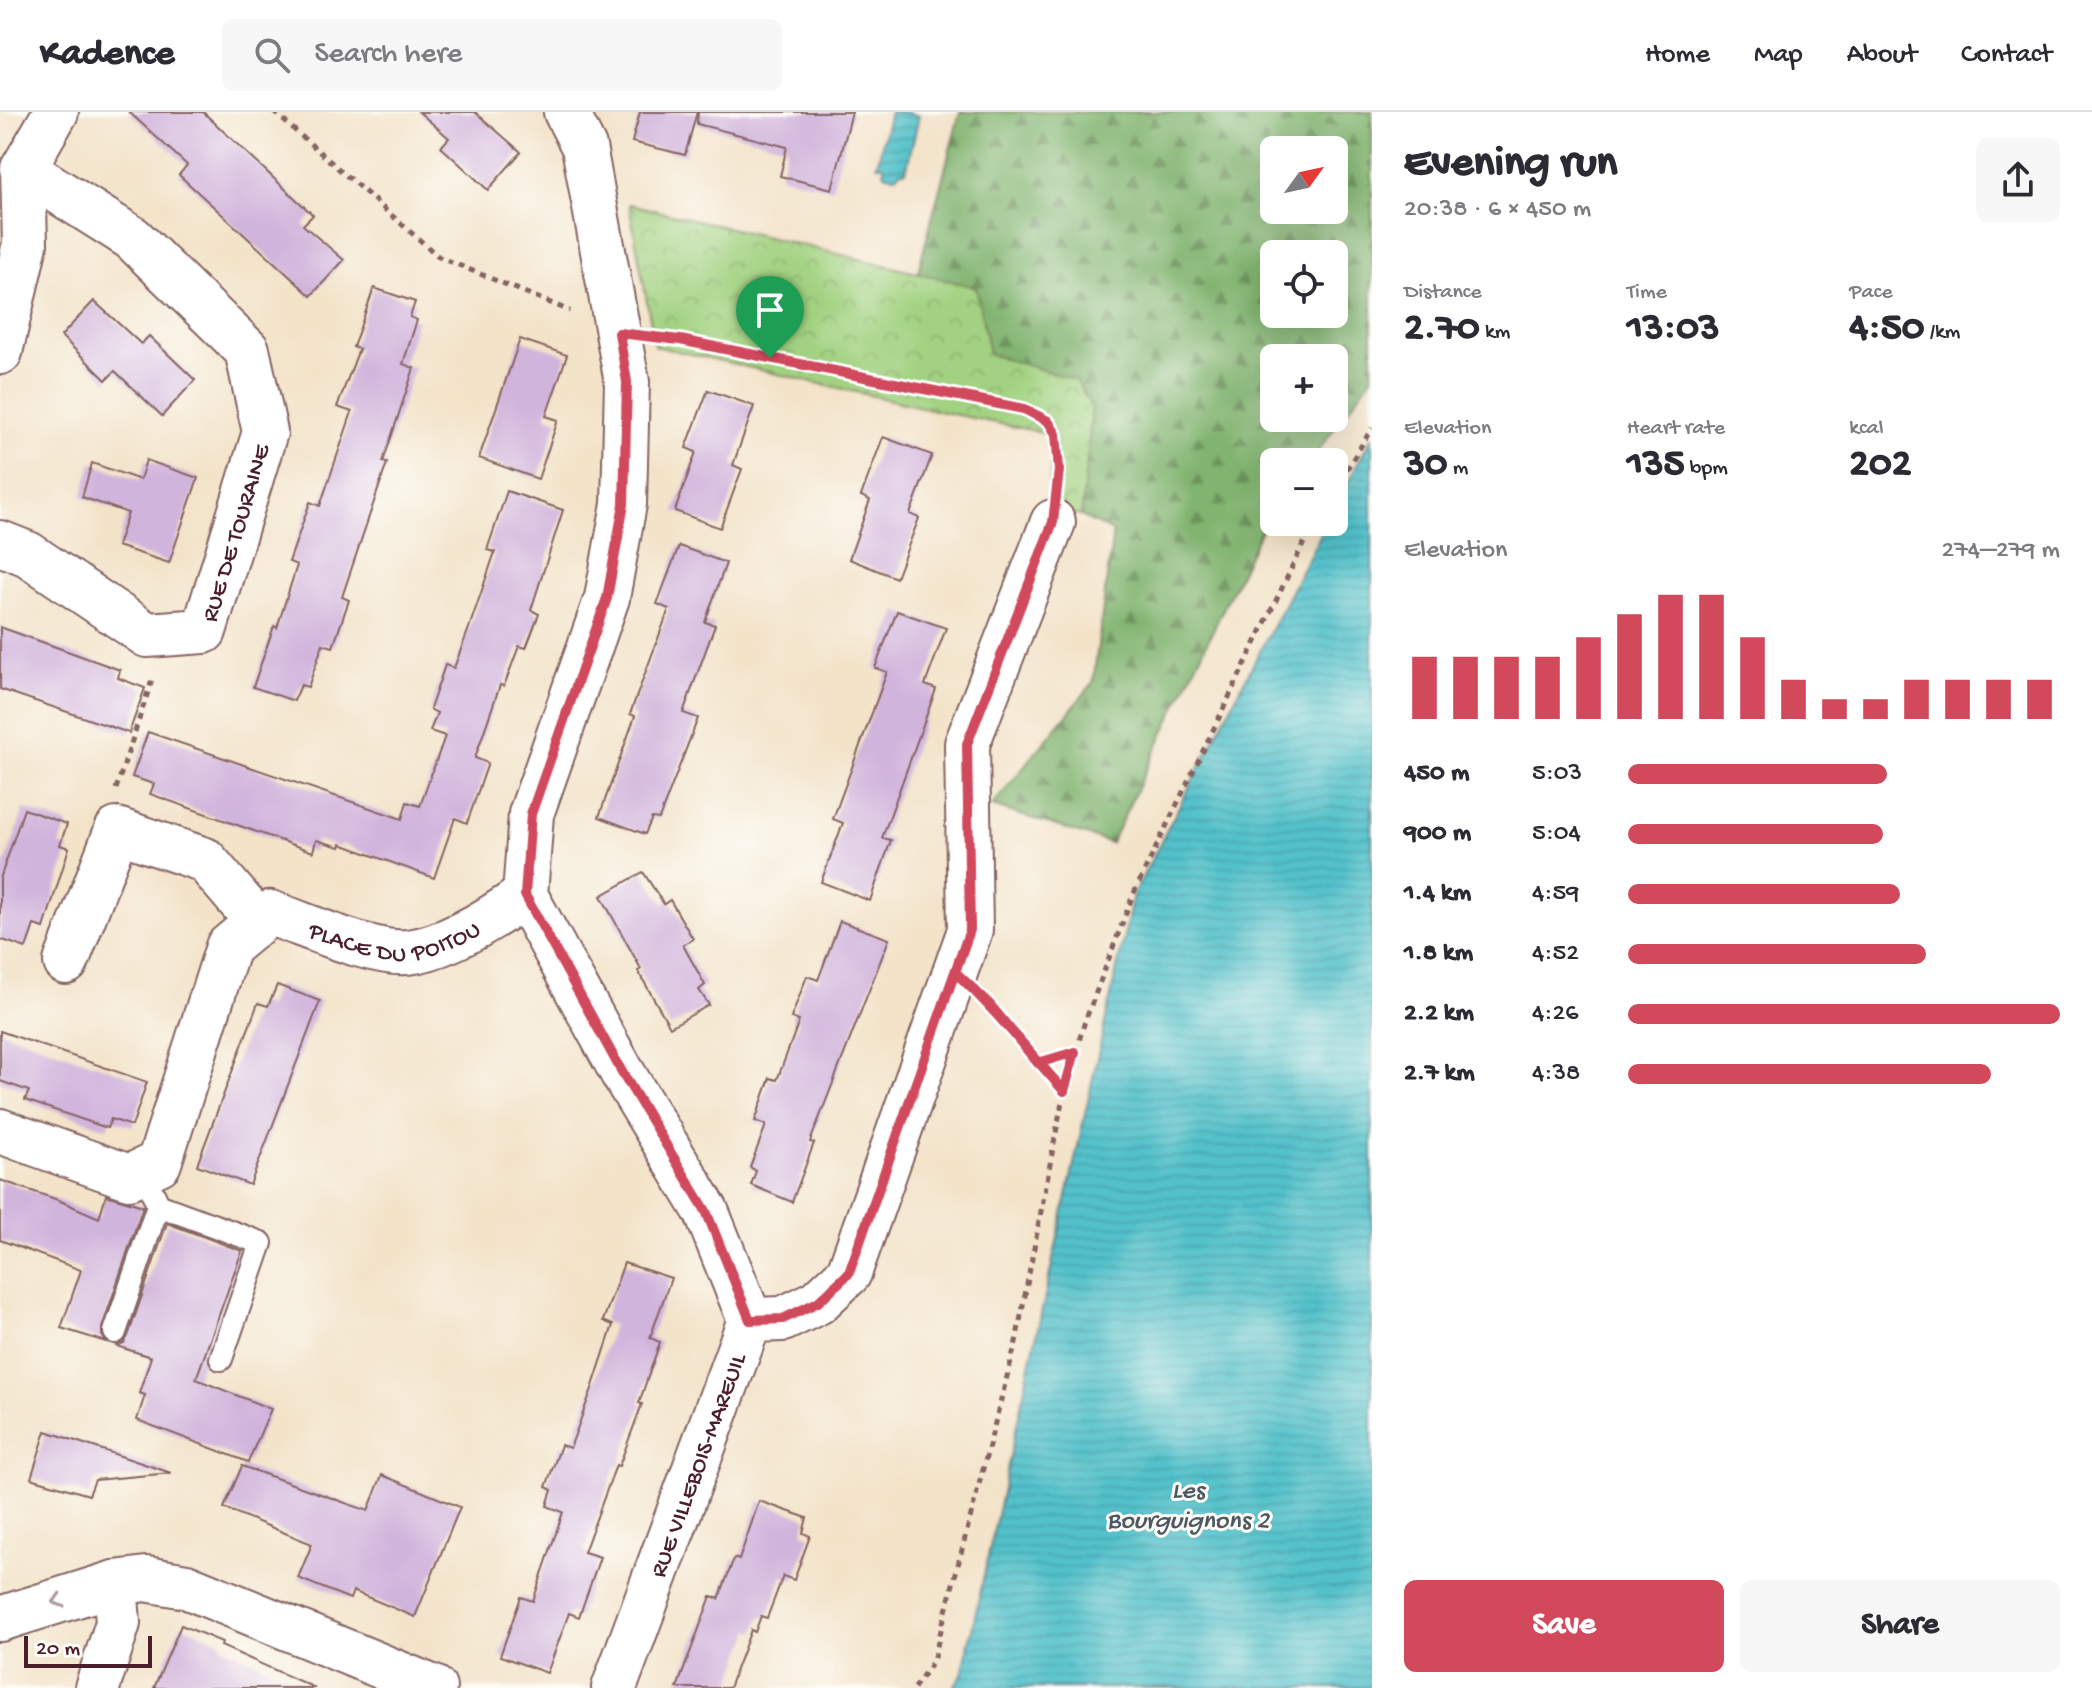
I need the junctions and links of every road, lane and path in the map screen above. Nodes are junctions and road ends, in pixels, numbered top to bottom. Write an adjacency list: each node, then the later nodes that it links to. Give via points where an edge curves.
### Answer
1 (56, 112): 4 (street)
2 (274, 112): 5 (path, via 439,257)
3 (566, 112): 5 (street, via 584,147)
4 (23, 169): 6 (street, via 25,244); 12 (street, RUE DE TOURAINE, via 132,238 247,350 265,432 204,631)
5 (619, 333): 9 (path, via 680,340 1024,409 1048,421 1056,434 1059,470); 14 (street, via 627,382 624,504 607,598 531,814)
6 (0, 352)
7 (1372, 428): 8 (path)
8 (1348, 467)
9 (1053, 522): 17 (street, RUE VILLEBOIS-MAREUIL, via 967,744 970,930)
10 (1307, 536): 18 (path, via 1133,895)
11 (0, 543): 12 (street, RUE DE TOURAINE, via 28,554 147,635)
12 (168, 634): 13 (path, via 112,800)
13 (117, 830): 15 (street, via 205,860); 16 (street)
14 (525, 895): 15 (street, PLACE DU POITOU, via 487,922 407,952 372,947 270,913); 23 (street, via 706,1211)
15 (258, 922): 22 (street, via 228,947)
16 (66, 962)
17 (955, 972): 19 (path); 23 (street, RUE VILLEBOIS-MAREUIL, via 849,1273 818,1302 783,1319)
18 (1075, 1052): 19 (path); 20 (path)
19 (1038, 1063): 20 (path)
20 (1064, 1091): 31 (path, via 993,1434 933,1661)
21 (0, 1131): 22 (street)
22 (151, 1187): 24 (lane); 25 (lane, via 261,1243)
23 (750, 1320): 30 (street, RUE VILLEBOIS-MAREUIL)
24 (115, 1332)
25 (221, 1359)
26 (115, 1583): 27 (street, one-way to 27); 28 (street, via 118,1623); 29 (street, via 146,1579 186,1586)
27 (0, 1619)
28 (97, 1688)
29 (434, 1688)
30 (614, 1688)
31 (914, 1688)

